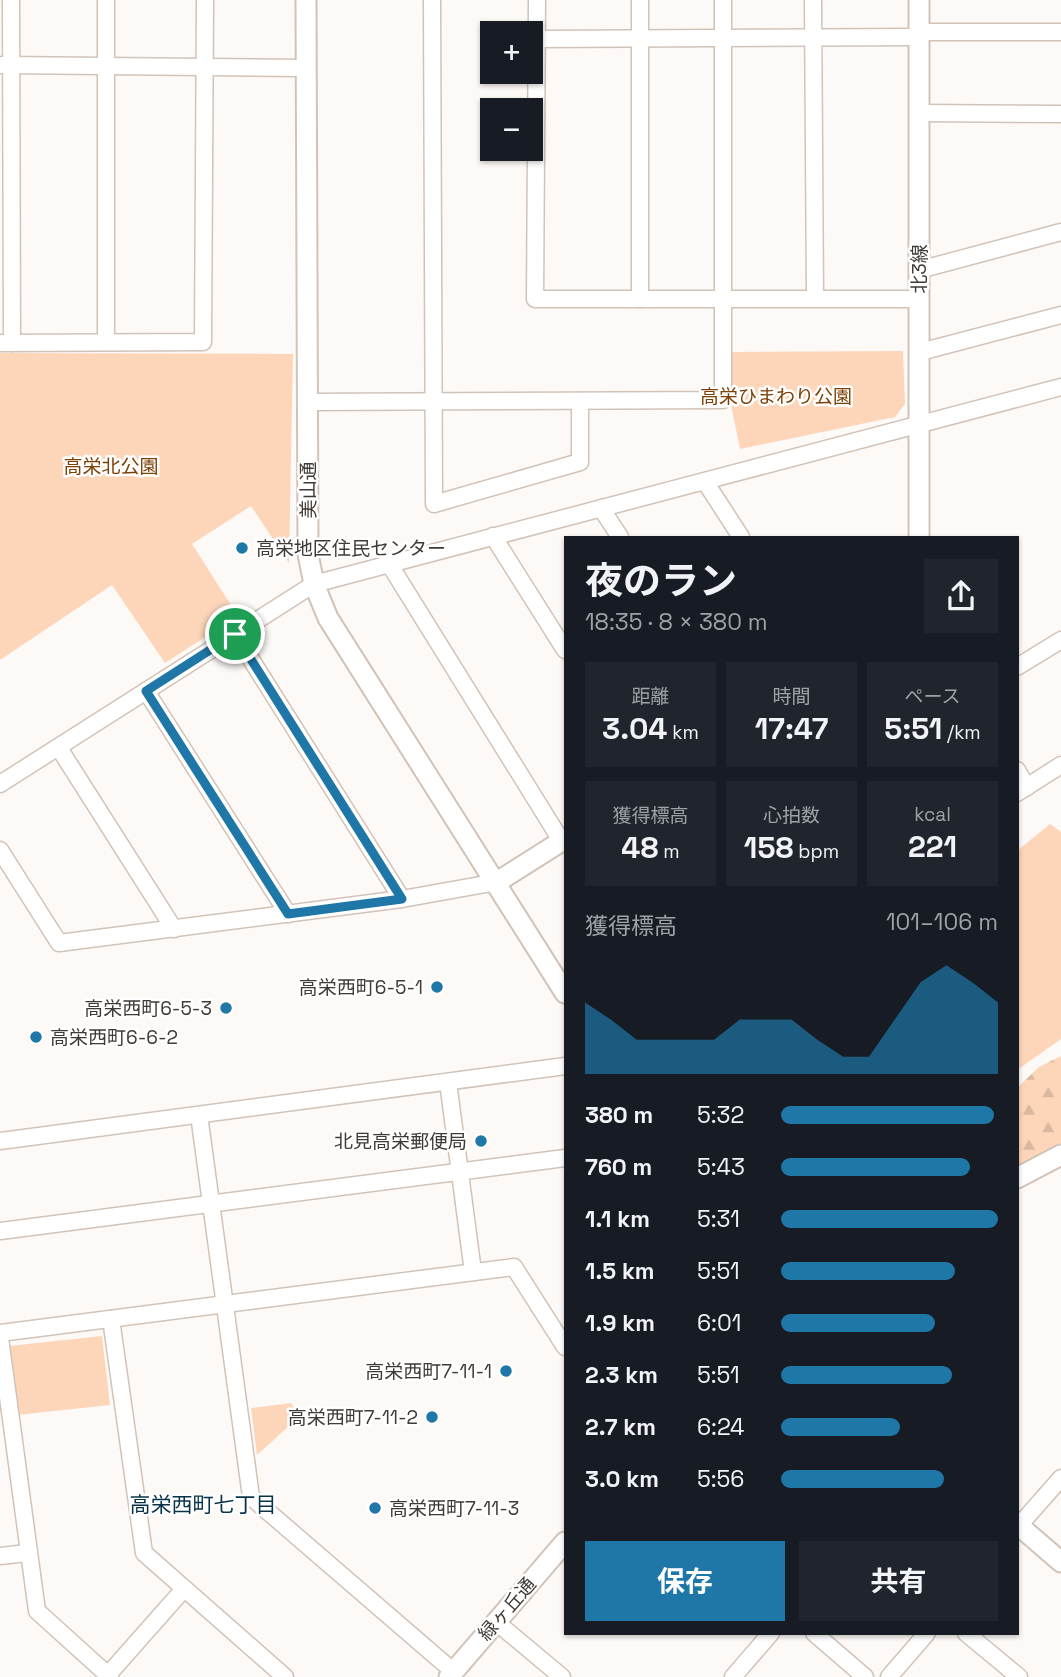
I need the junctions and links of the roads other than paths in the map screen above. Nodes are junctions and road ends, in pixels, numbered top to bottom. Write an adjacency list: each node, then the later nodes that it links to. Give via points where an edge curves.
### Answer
1 (11, 0): 19 (street)
2 (106, 0): 18 (street)
3 (205, 0): 20 (street)
4 (306, 0): 21 (street, 美山通)
5 (432, 0): 36 (street)
6 (537, 0): 11 (street)
7 (640, 0): 17 (street)
8 (723, 0): 15 (street)
9 (813, 0): 16 (street)
10 (919, 0): 13 (street, 北3線)
11 (537, 21)
12 (1061, 32): 13 (street)
13 (918, 35): 16 (street); 23 (street, 北3線)
14 (543, 38): 17 (street)
15 (723, 38): 16 (street); 17 (street); 30 (street)
16 (813, 38): 27 (street)
17 (640, 39): 28 (street)
18 (106, 64): 19 (street); 20 (street); 32 (street)
19 (5, 65): 33 (street)
20 (205, 65): 21 (street); 32 (street, via 203,342)
21 (306, 68): 38 (street, 美山通)
22 (537, 84): 28 (street, via 535,299)
23 (918, 113): 24 (street); 26 (street, 北3線)
24 (1061, 114)
25 (1061, 232): 26 (street)
26 (919, 270): 29 (street, 北3線)
27 (815, 298): 29 (street); 30 (street)
28 (640, 299): 30 (street)
29 (919, 299): 34 (street, 北3線)
30 (723, 300): 37 (street, via 723,400)
31 (1061, 315): 34 (street)
32 (106, 342): 33 (street)
33 (6, 343)
34 (920, 352): 39 (street, 北3線)
35 (1061, 387): 39 (street)
36 (434, 400): 37 (street); 37 (street, via 434,504 580,461); 38 (street)
37 (580, 401)
38 (308, 402): 47 (street, 美山通, via 308,554)
39 (919, 425): 40 (street); 45 (street, 北3線)
40 (706, 483): 41 (street); 44 (street)
41 (601, 508): 42 (street); 43 (street)
42 (493, 536): 46 (street); 50 (street)
43 (619, 536)
44 (740, 536)
45 (919, 536)
46 (388, 562): 47 (street); 57 (street)
47 (314, 584): 48 (street); 59 (street, 美山通, via 328,618)
48 (235, 634): 52 (street); 60 (street)
49 (1061, 640): 51 (street)
50 (564, 648)
51 (1019, 666)
52 (146, 691): 53 (street); 61 (street)
53 (59, 748): 55 (street); 62 (street)
54 (1061, 765): 56 (street)
55 (0, 784)
56 (1022, 790)
57 (564, 841): 59 (street)
58 (0, 850): 62 (street, via 59,943)
59 (497, 882): 60 (street); 63 (street, 美山通)
60 (402, 899): 61 (street)
61 (288, 914): 62 (street)
62 (174, 929)
63 (564, 991)
64 (564, 1066): 65 (street)
65 (448, 1082): 66 (street); 70 (street)
66 (199, 1115): 67 (street); 72 (street)
67 (0, 1141)
68 (1061, 1155): 71 (street)
69 (564, 1162): 70 (street)
70 (460, 1174): 72 (street); 74 (street)
71 (1019, 1177)
72 (212, 1205): 73 (street); 75 (street)
73 (0, 1231)
74 (473, 1272): 75 (street); 79 (street, via 514,1267)
75 (224, 1303): 76 (street); 94 (street, via 251,1497)
76 (111, 1319): 77 (street); 88 (street, via 144,1553)
77 (0, 1333)
78 (0, 1338): 80 (street)
79 (564, 1344)
80 (6, 1441): 85 (street)
81 (1061, 1478): 82 (street)
82 (1019, 1524)
83 (1019, 1528): 87 (street)
84 (564, 1543): 89 (street, 緑ヶ丘通)
85 (27, 1553): 86 (street); 95 (street, via 37,1611)
86 (0, 1556)
87 (1061, 1562)
88 (183, 1590): 95 (street); 96 (street)
89 (495, 1622): 94 (street, 緑ヶ丘通); 97 (street)
90 (769, 1635): 98 (street)
91 (816, 1635): 99 (street)
92 (925, 1635): 100 (street)
93 (968, 1635): 101 (street)
94 (451, 1674)
95 (108, 1676)
96 (285, 1677)
97 (562, 1677)
98 (733, 1677)
99 (865, 1677)
100 (888, 1677)
101 (1019, 1677)

